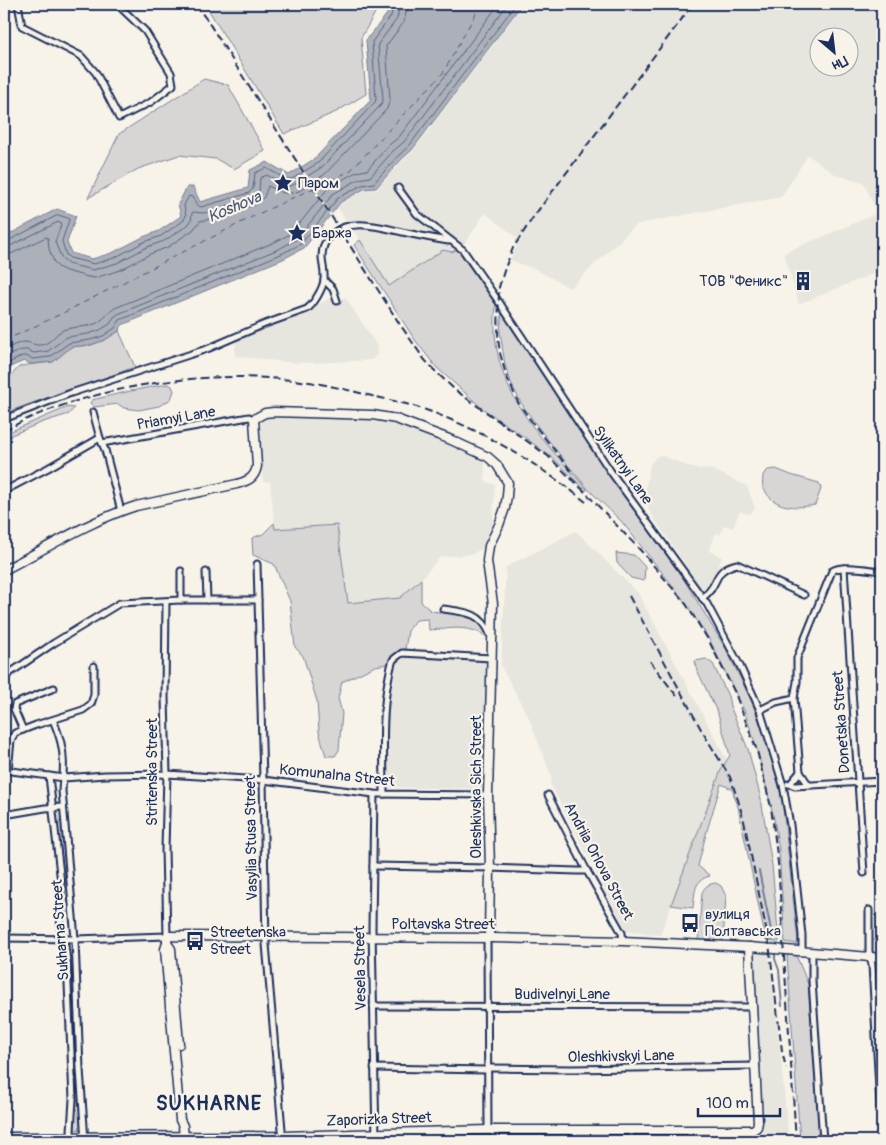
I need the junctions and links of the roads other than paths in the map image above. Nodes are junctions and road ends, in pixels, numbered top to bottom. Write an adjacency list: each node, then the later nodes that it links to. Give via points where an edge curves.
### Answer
1 (18, 4): 2 (street, via 22,26 81,56 96,73 119,118 151,102 173,85 171,73 145,31)
2 (117, 4)
3 (398, 188): 4 (street, Sylikatnyi Lane, via 417,214)
4 (452, 242): 5 (street, via 371,226 343,226 328,238 323,247); 20 (street, Sylikatnyi Lane, via 462,250 499,302 611,472)
5 (324, 280): 6 (street); 9 (street, via 315,301 307,309 207,349 71,393)
6 (337, 301)
7 (93, 412): 10 (street)
8 (254, 418): 10 (street, Priamyi Lane); 12 (street, via 257,466 253,477 238,484); 26 (street, via 274,412 373,415 396,419 449,439 488,457 497,465 508,483 505,508 489,546 487,561 493,604)
9 (4, 419)
10 (101, 441): 11 (street, Priamyi Lane); 12 (street)
11 (4, 491)
12 (121, 511): 15 (street)
13 (256, 564): 23 (street, Vasylia Stusa Street)
14 (844, 568): 17 (street); 31 (street, via 832,571 797,658); 42 (street, Donetska Street)
15 (4, 570)
16 (181, 571): 21 (street)
17 (882, 571)
18 (206, 572): 22 (street)
19 (804, 595): 20 (street, via 737,564 722,570 711,591)
20 (702, 598): 32 (street, Sylikatnyi Lane)
21 (181, 600): 22 (street); 24 (street)
22 (206, 600): 23 (street)
23 (258, 600): 40 (street, Vasylia Stusa Street)
24 (166, 601): 29 (street, via 117,604); 37 (street, Stritenska Street)
25 (443, 609): 26 (street, via 476,616 483,621)
26 (492, 637): 27 (street, Oleshkivska Sich Street)
27 (491, 658): 47 (street, via 402,653 394,659 386,689); 48 (street, Oleshkivska Sich Street)
28 (94, 666): 33 (street, via 91,704)
29 (4, 677)
30 (54, 688): 34 (street, via 13,706)
31 (794, 698): 32 (street); 36 (street)
32 (760, 710): 45 (street, Sylikatnyi Lane)
33 (53, 720): 34 (street); 39 (street, Sukharna Street, via 62,743)
34 (23, 730): 35 (street, via 12,737)
35 (6, 770): 38 (street, Komunalna Street)
36 (800, 772): 43 (street); 44 (street)
37 (167, 774): 39 (street, Komunalna Street); 40 (street, Komunalna Street); 64 (street, Stritenska Street)
38 (49, 776): 39 (street, Komunalna Street); 51 (street, Sukharna Street)
39 (64, 778): 50 (street, Sukharna Street)
40 (263, 780): 46 (street, Komunalna Street); 58 (street, Vasylia Stusa Street)
41 (882, 780): 42 (street)
42 (858, 782): 44 (street); 56 (street, Donetska Street)
43 (790, 784): 44 (street); 45 (street)
44 (808, 784)
45 (783, 785): 67 (street, Sylikatnyi Lane, via 790,824)
46 (374, 794): 47 (street, Komunalna Street); 53 (street, Vesela Street)
47 (384, 794): 48 (street, Komunalna Street)
48 (488, 795): 54 (street, Oleshkivska Sich Street)
49 (548, 796): 55 (street, Andriia Orlova Street)
50 (63, 807): 51 (street); 63 (street, Sukharna Street)
51 (53, 808): 52 (street); 62 (street, Sukharna Street, via 61,883)
52 (4, 816)
53 (373, 866): 54 (street); 59 (street, Vesela Street)
54 (490, 868): 55 (street); 61 (street, Oleshkivska Sich Street)
55 (587, 871): 65 (street, Andriia Orlova Street, via 622,932)
56 (864, 873)
57 (868, 910): 69 (street)
58 (265, 936): 59 (street, Poltavska Street); 64 (street, Poltavska Street); 86 (street, Vasylia Stusa Street)
59 (372, 937): 61 (street, Poltavska Street); 71 (street, Vesela Street)
60 (4, 938): 62 (street, Poltavska Street)
61 (488, 938): 65 (street, Poltavska Street); 72 (street, Oleshkivska Sich Street)
62 (62, 939): 63 (street, Poltavska Street); 84 (street, Sukharna Street, via 67,970)
63 (75, 939): 64 (street, Poltavska Street); 85 (street, Sukharna Street)
64 (167, 940): 81 (street, Stritenska Street, via 171,949)
65 (622, 941): 66 (street, Poltavska Street)
66 (748, 947): 67 (street, Poltavska Street); 73 (street)
67 (802, 951): 68 (street, Poltavska Street)
68 (812, 952): 69 (street, Poltavska Street); 92 (street)
69 (870, 957): 70 (street, Poltavska Street); 93 (street)
70 (882, 958)
71 (373, 1006): 72 (street, Budivelnyi Lane); 75 (street, Vesela Street)
72 (486, 1007): 73 (street, Budivelnyi Lane); 76 (street, Oleshkivska Sich Street)
73 (752, 1007): 74 (street)
74 (756, 1066): 76 (street, Oleshkivskyi Lane); 80 (street, Zaporizka Street, via 756,1129)
75 (374, 1068): 76 (street, Oleshkivskyi Lane); 82 (street, Vesela Street)
76 (487, 1069): 77 (street, Oleshkivska Sich Street)
77 (491, 1130): 78 (street, Zaporizka Street); 82 (street, Zaporizka Street); 88 (street, Oleshkivska Sich Street)
78 (574, 1130): 79 (street, Zaporizka Street); 89 (street)
79 (631, 1130): 80 (street, Zaporizka Street); 90 (street)
80 (690, 1130): 91 (street)
81 (184, 1133): 85 (street, Zaporizka Street); 86 (street, Zaporizka Street)
82 (375, 1133): 86 (street, Zaporizka Street); 87 (street, Vesela Street)
83 (4, 1137): 84 (street, Zaporizka Street)
84 (72, 1139): 85 (street, Zaporizka Street)
85 (85, 1139)
86 (283, 1139)
87 (376, 1141)
88 (495, 1141)
89 (574, 1141)
90 (631, 1141)
91 (690, 1141)
92 (823, 1141)
93 (882, 1141)

